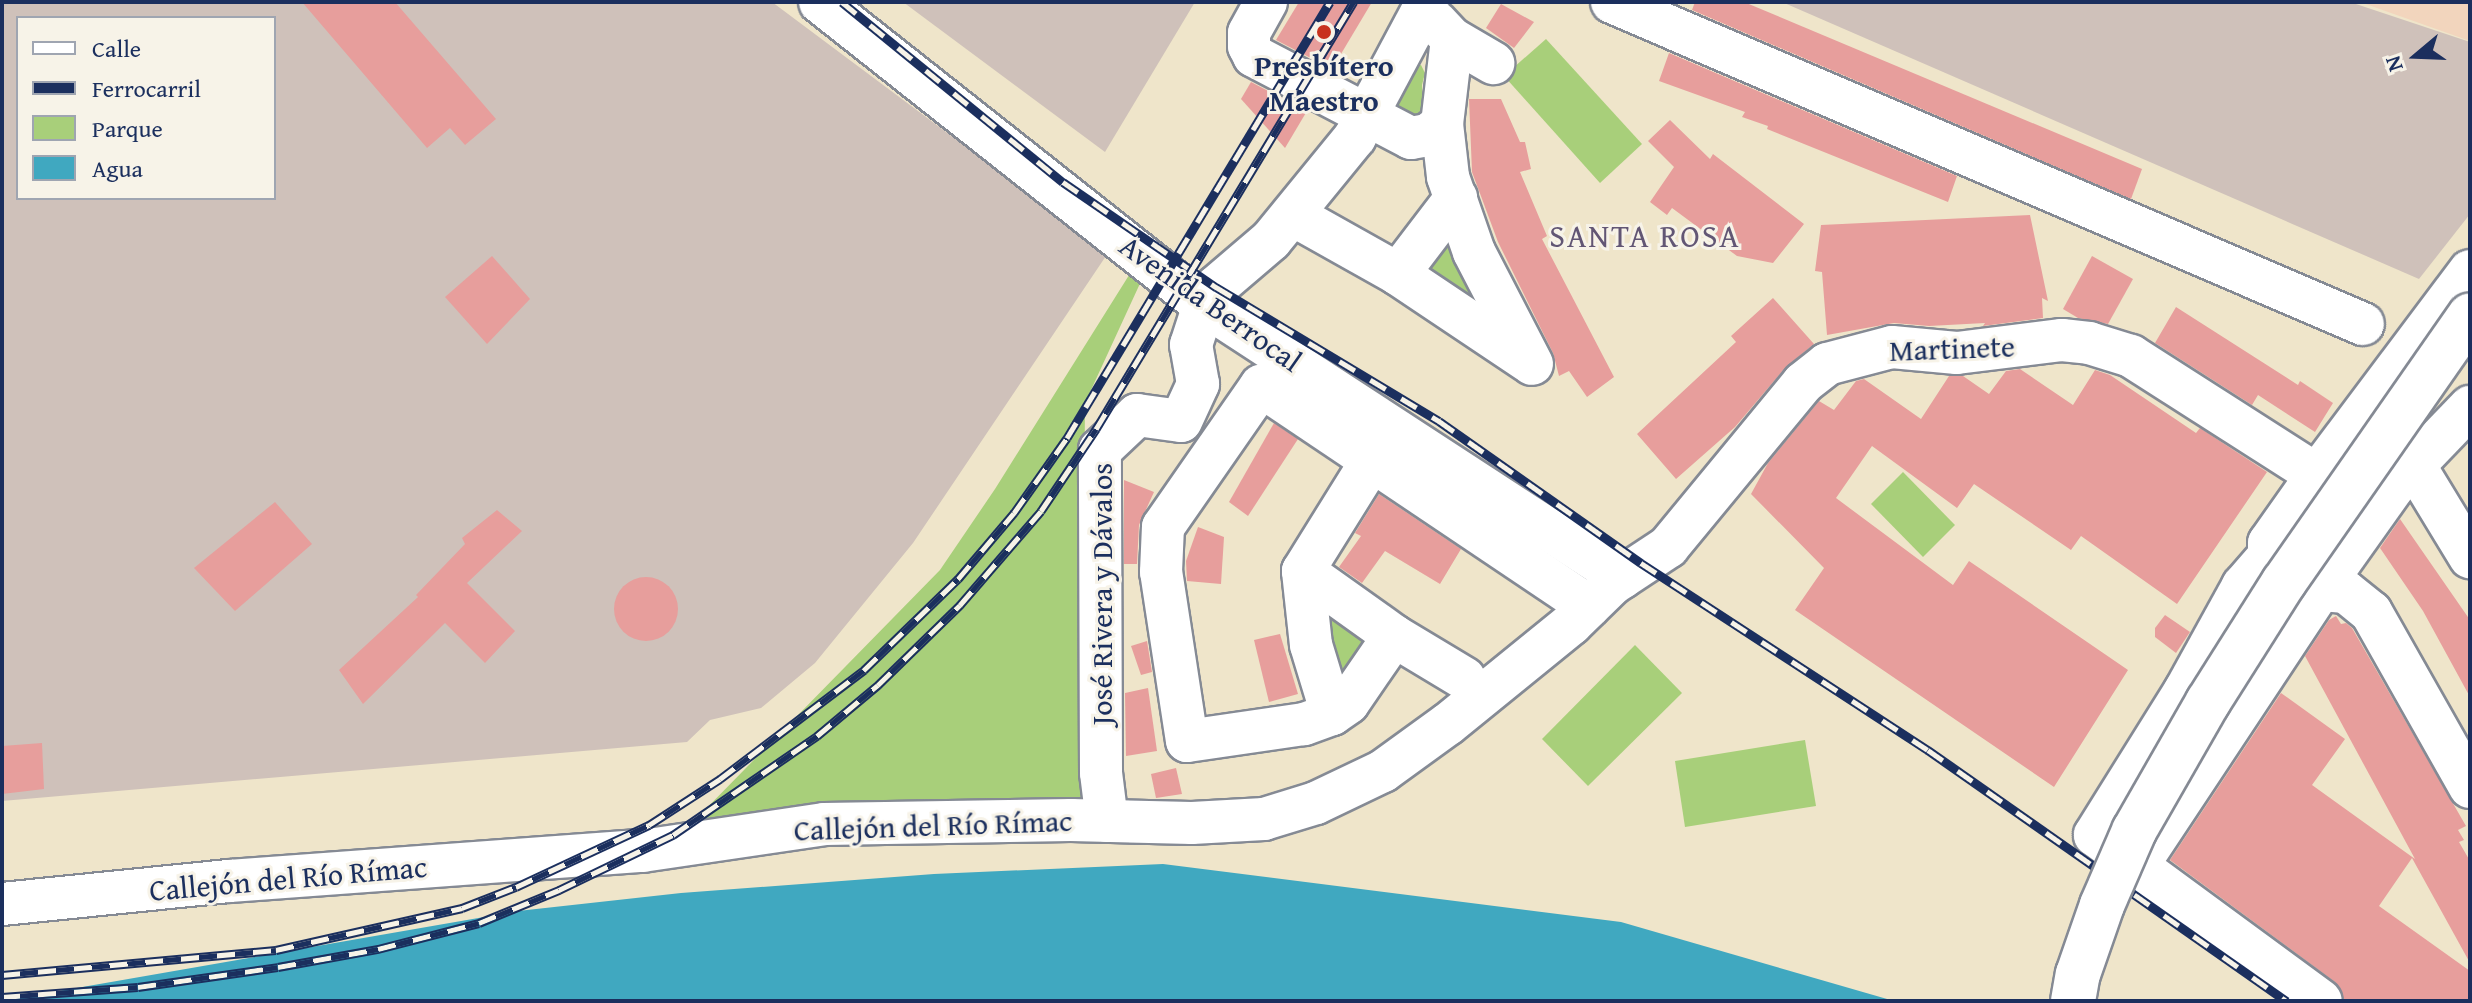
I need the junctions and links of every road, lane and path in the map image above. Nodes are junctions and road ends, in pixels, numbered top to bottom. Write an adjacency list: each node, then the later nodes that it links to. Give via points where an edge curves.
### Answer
1 (820, 2): 13 (street, Avenida Berrocal)
2 (1266, 2): 7 (street, via 1249,33 1254,56)
3 (1612, 2): 15 (street)
4 (1426, 4): 5 (street); 7 (street, José Rivera y Dávalos)
5 (1452, 39): 6 (street); 8 (street)
6 (1493, 63)
7 (1366, 117): 8 (street, via 1411,138 1428,135); 10 (street, José Rivera y Dávalos)
8 (1442, 124): 9 (street)
9 (1456, 198): 12 (street); 12 (street, via 1474,252 1532,364)
10 (1293, 215): 12 (street); 13 (street, José Rivera y Dávalos, via 1216,287)
11 (2470, 271): 19 (street)
12 (1398, 274)
13 (1204, 305): 22 (street, Avenida Berrocal); 30 (street, José Rivera y Dávalos, via 1191,345 1198,384 1181,421 1137,415 1100,450 1101,757)
14 (2470, 315): 33 (highway, bridge, via 2284,582 2208,702 2134,831 2102,905)
15 (2363, 324)
16 (2470, 407): 18 (street)
17 (1372, 460): 23 (street); 25 (street); 28 (street, via 1261,386 1163,527 1161,572 1187,741 1304,724)
18 (2414, 465): 21 (street); 24 (street)
19 (2317, 475): 20 (street, via 2269,543); 22 (street, Martinete, via 2131,356 2089,343 2062,340 1957,353 1892,347 1827,364 1803,383 1668,547)
20 (2269, 556): 24 (street, via 2275,571 2297,588); 31 (street, via 2243,586 2095,835)
21 (2470, 557)
22 (1631, 570): 25 (street, Callejón del Río Rímac)
23 (1303, 571): 26 (street); 28 (street, via 1311,645)
24 (2318, 593): 29 (street, via 2346,592 2371,612); 31 (street)
25 (1589, 606): 30 (street, Callejón del Río Rímac, via 1383,771 1316,803 1264,819)
26 (1394, 636): 27 (street); 28 (street, via 1348,703)
27 (1464, 678)
28 (1332, 714)
29 (2470, 787)
30 (1107, 821): 32 (street, Callejón del Río Rímac, via 824,824 642,851 230,881)
31 (2136, 868): 34 (street)
32 (2, 904)
33 (2073, 1001)
34 (2321, 1001)

